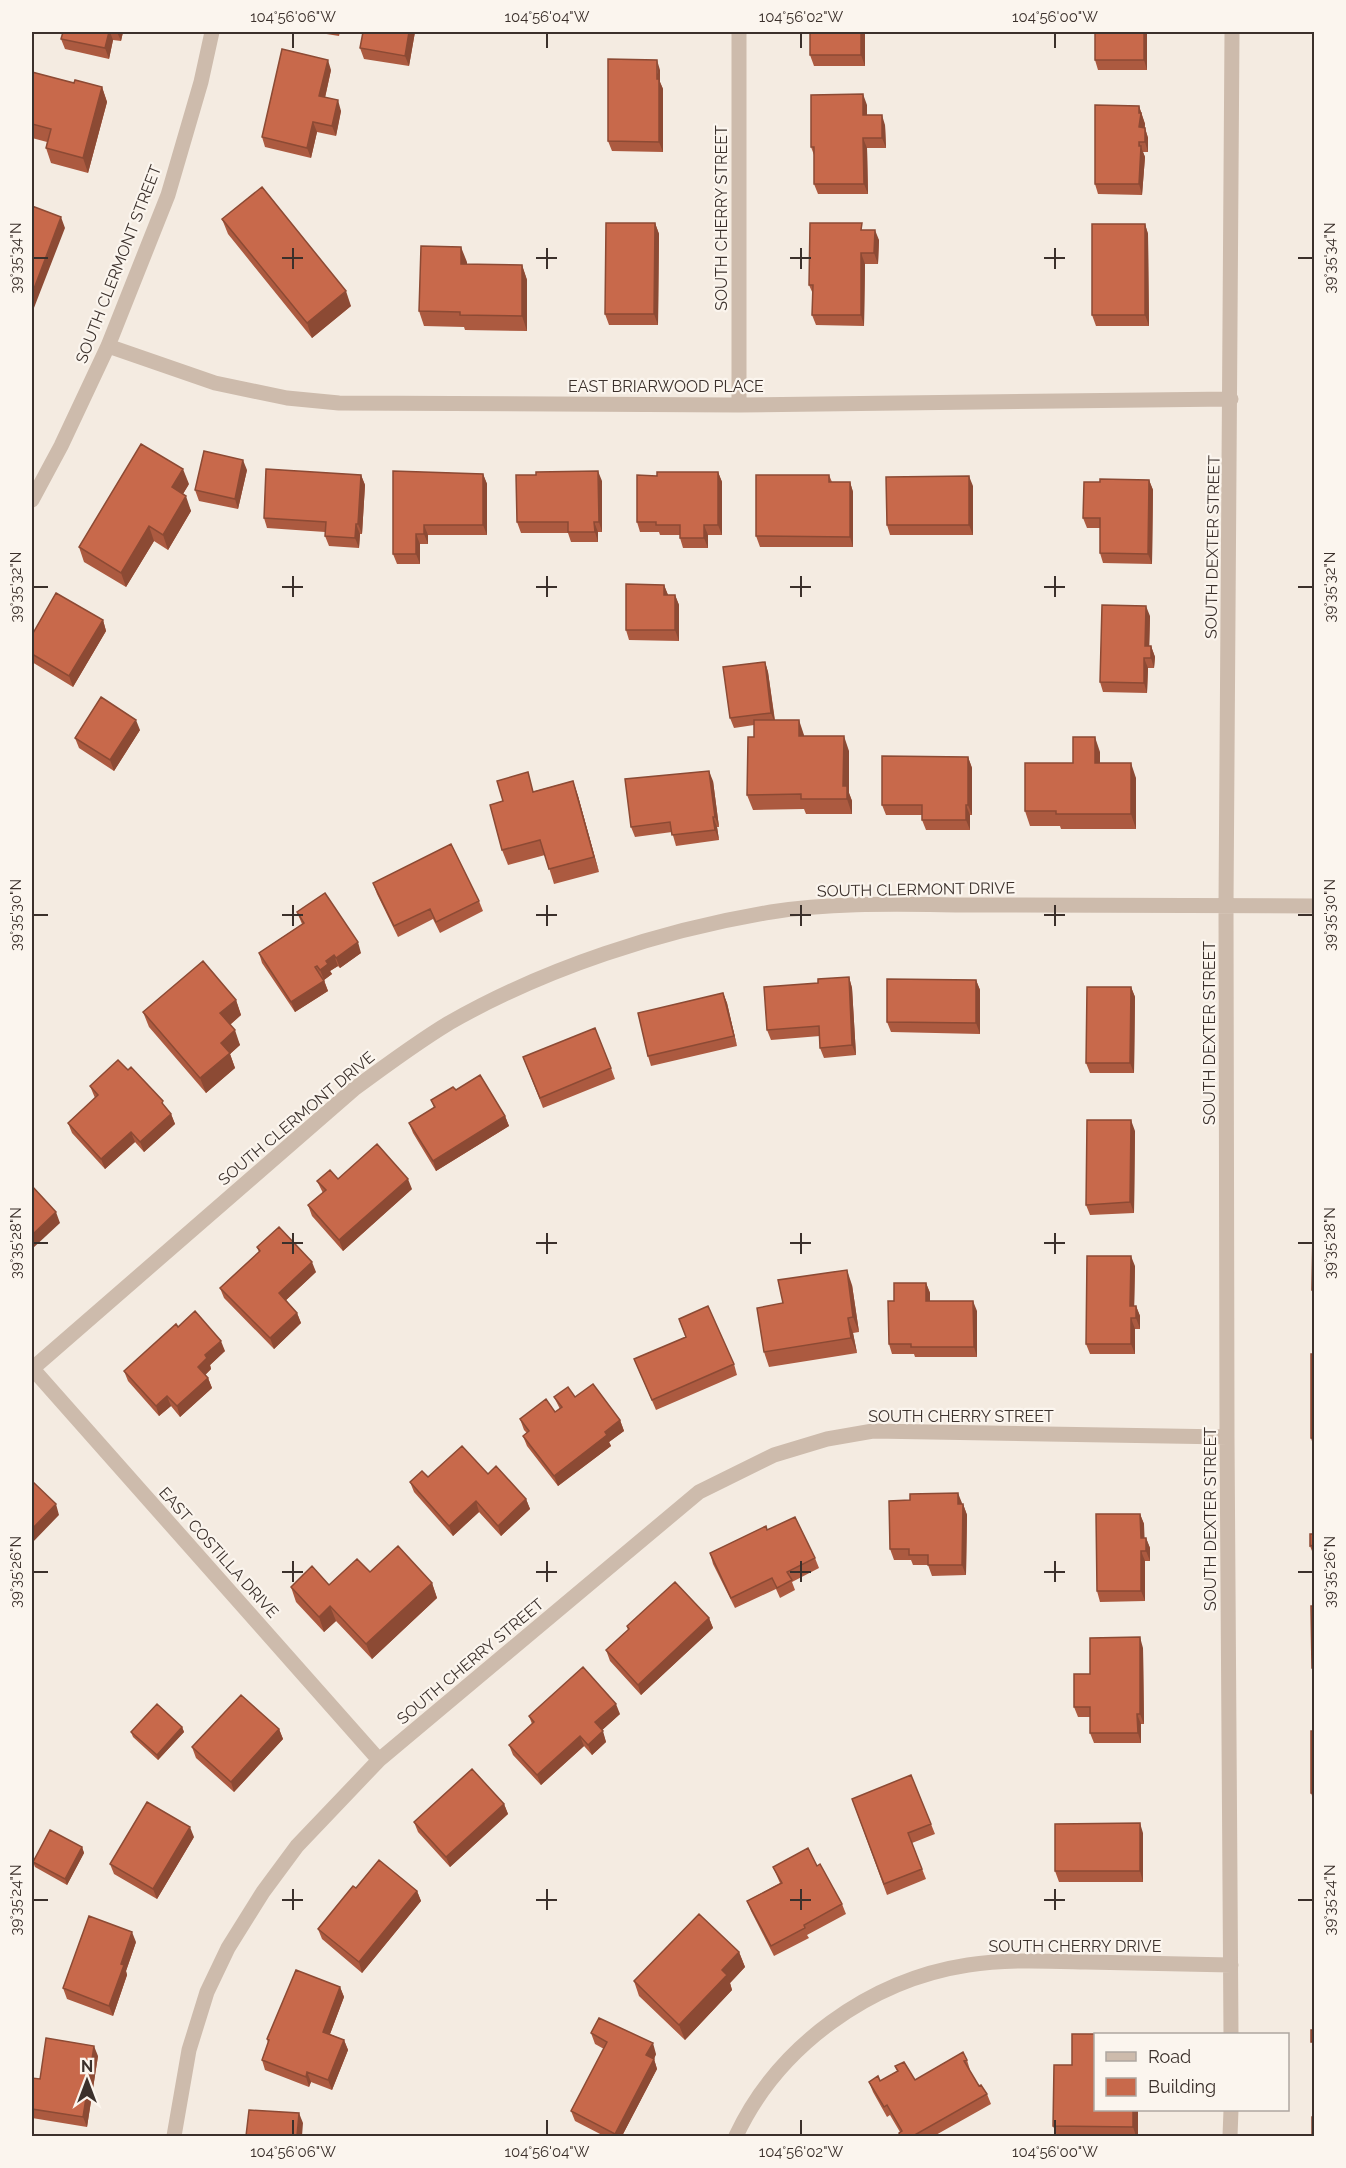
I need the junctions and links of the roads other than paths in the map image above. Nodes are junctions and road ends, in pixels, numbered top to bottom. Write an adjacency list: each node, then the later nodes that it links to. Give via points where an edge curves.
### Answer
1 (212, 32): 4 (street, SOUTH CLERMONT STREET, via 168,195)
2 (739, 32): 6 (street, SOUTH CHERRY STREET)
3 (1232, 32): 5 (street, SOUTH DEXTER STREET)
4 (108, 346): 6 (street, EAST BRIARWOOD PLACE, via 215,383 308,400); 7 (street, SOUTH CLERMONT STREET)
5 (1231, 399): 6 (street, EAST BRIARWOOD PLACE); 8 (street, SOUTH DEXTER STREET)
6 (739, 405)
7 (32, 500)
8 (1226, 905): 9 (street, SOUTH CLERMONT DRIVE); 10 (street, SOUTH CLERMONT DRIVE, via 852,905 774,912 707,924 572,966 450,1023 354,1089); 11 (street, SOUTH DEXTER STREET)
9 (1314, 906)
10 (32, 1369): 12 (street, EAST COSTILLA DRIVE)
11 (1227, 1437): 12 (street, SOUTH CHERRY STREET, via 873,1431 827,1439 774,1455 699,1492); 13 (street, SOUTH DEXTER STREET)
12 (379, 1761): 16 (street, SOUTH CHERRY STREET, via 297,1846 228,1948 207,1992 189,2050)
13 (1232, 1965): 14 (street, SOUTH DEXTER STREET); 17 (street, SOUTH CHERRY DRIVE, via 1023,1961 968,1965 925,1974 838,2016 807,2041 768,2083 748,2110)
14 (1231, 2033)
15 (1231, 2111): 18 (street)
16 (174, 2136)
17 (736, 2136)
18 (1230, 2136)

